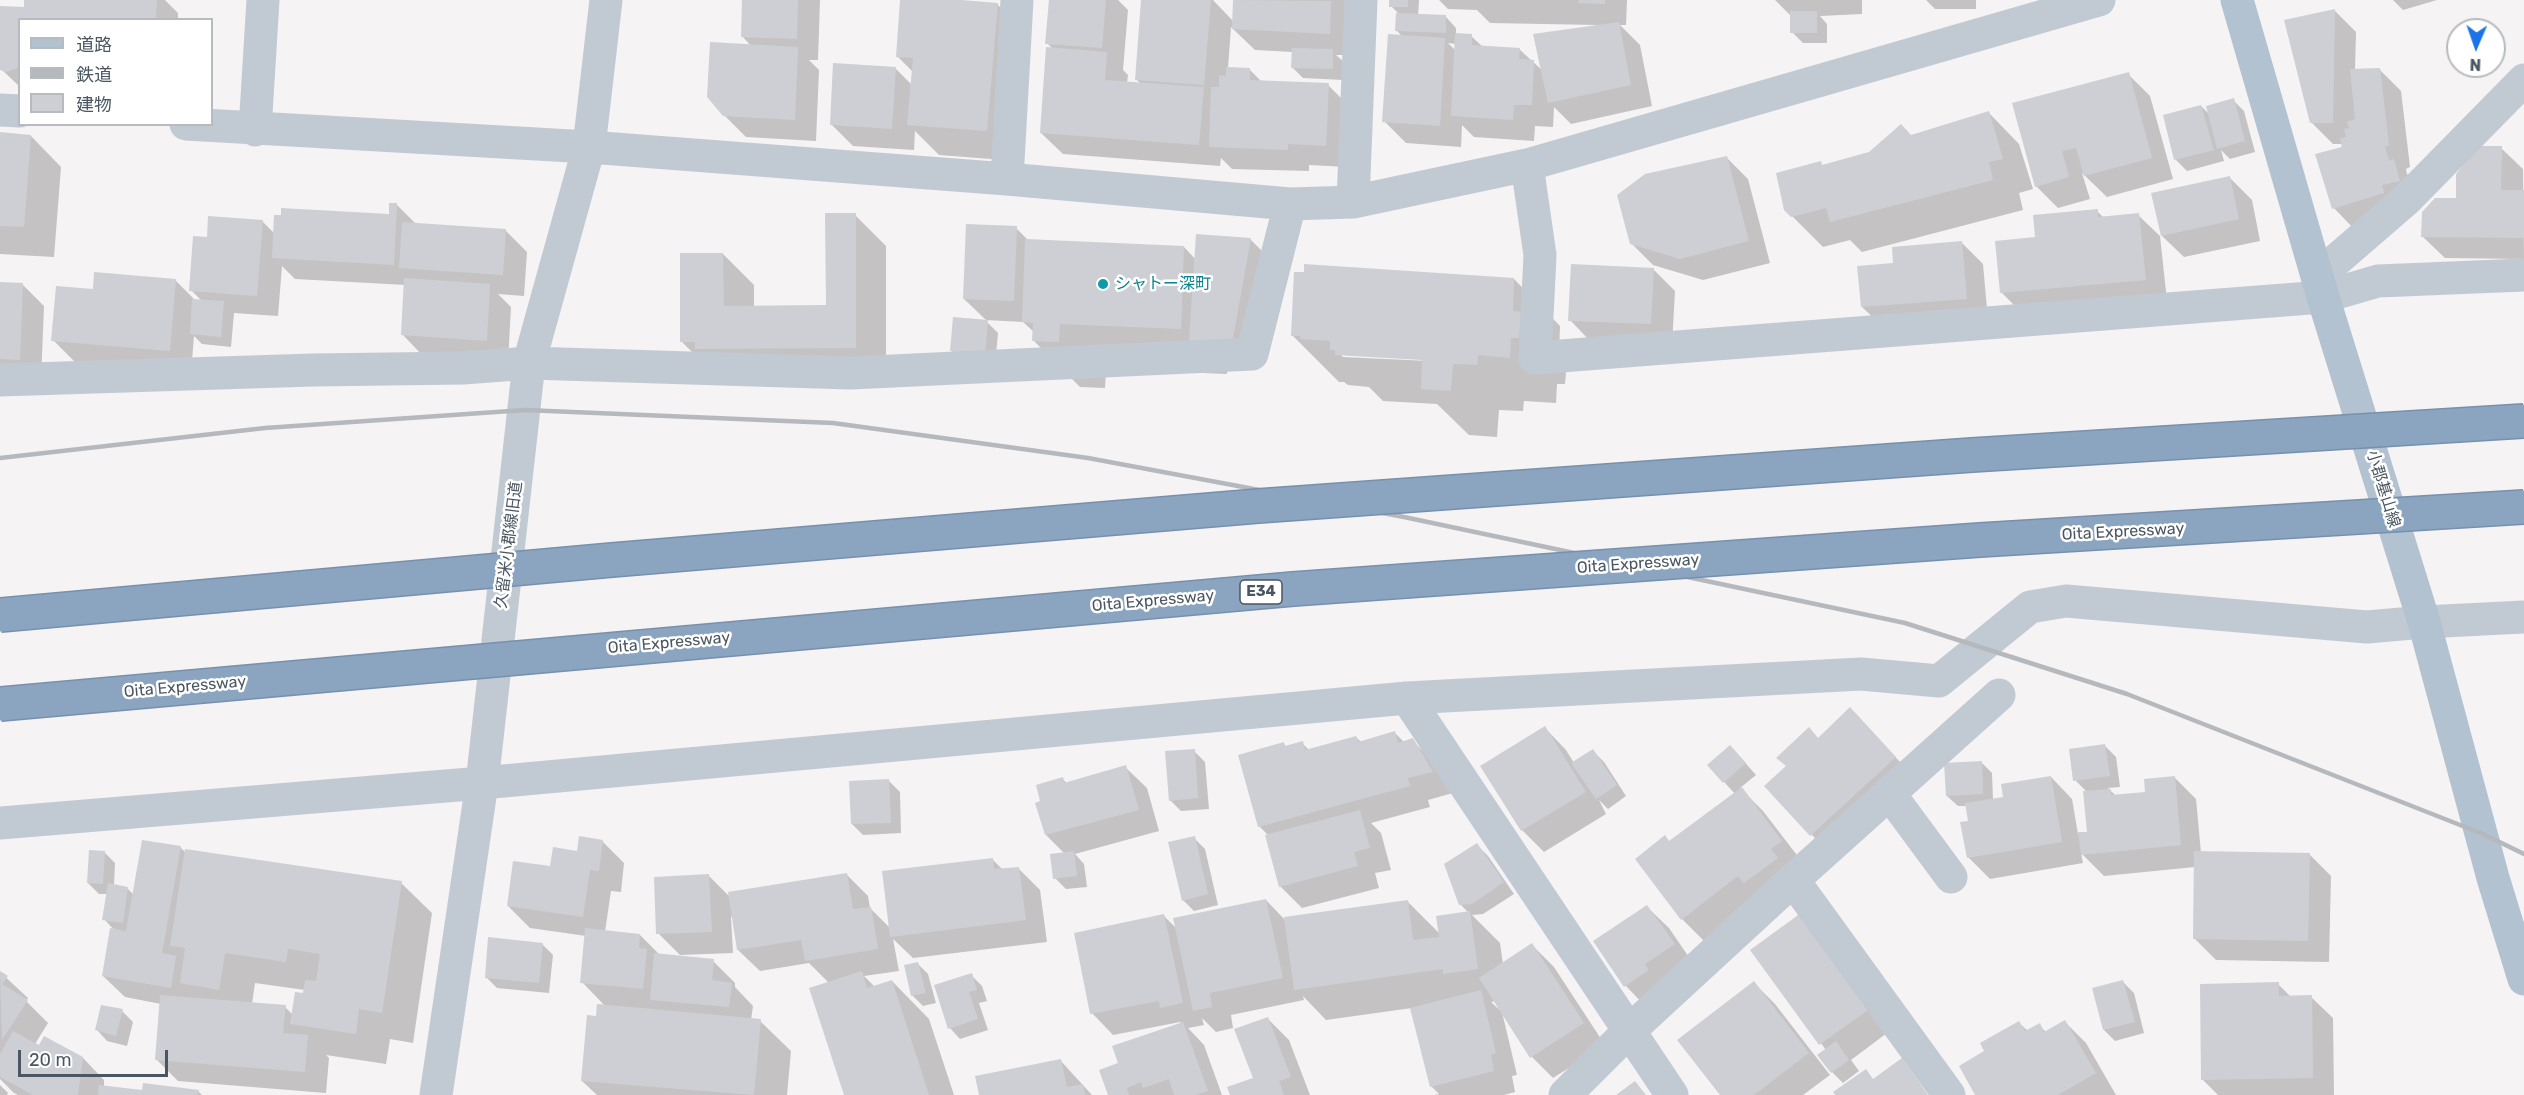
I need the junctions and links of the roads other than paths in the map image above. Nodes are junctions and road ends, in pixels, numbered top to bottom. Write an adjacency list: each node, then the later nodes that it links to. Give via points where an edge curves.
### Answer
1 (263, 0): 12 (street)
2 (606, 0): 13 (street, 久留米小郡線旧道)
3 (1017, 0): 15 (street)
4 (1361, 0): 16 (street)
5 (2099, 0): 7 (street)
6 (2237, 0): 19 (main road, 小郡基山線)
7 (2061, 5): 14 (street)
8 (2524, 80): 19 (street)
9 (0, 110): 10 (street)
10 (18, 111)
11 (209, 126): 12 (street)
12 (255, 130): 13 (street)
13 (589, 147): 15 (street); 20 (street, 久留米小郡線旧道)
14 (1527, 165): 16 (street); 19 (street, via 1540,255 1535,358)
15 (1006, 179): 17 (street)
16 (1353, 202): 17 (street)
17 (1290, 204): 20 (street, via 1252,354 850,373)
18 (2524, 275): 19 (street)
19 (2320, 286): 26 (main road, 小郡基山線)
20 (529, 363): 21 (street); 30 (street, 久留米小郡線旧道)
21 (0, 380)
22 (2524, 421): 24 (highway, bridge, via 1258,506)
23 (2524, 507): 29 (highway, Oita Expressway / E34, bridge, via 1980,540 1293,589)
24 (0, 615)
25 (2524, 617): 26 (street)
26 (2424, 622): 28 (street, via 2367,627 2066,601 2030,607 1939,681 1861,674); 35 (main road, 小郡基山線)
27 (2000, 695): 31 (street)
28 (1407, 698): 30 (street); 36 (street)
29 (0, 704)
30 (482, 783): 32 (street); 37 (street, 久留米小郡線旧道)
31 (1888, 793): 33 (street); 34 (street)
32 (0, 823)
33 (1951, 877)
34 (1793, 880): 36 (street); 40 (street)
35 (2524, 980)
36 (1629, 1031): 38 (street); 39 (street)
37 (436, 1095)
38 (1565, 1095)
39 (1672, 1095)
40 (1949, 1095)

